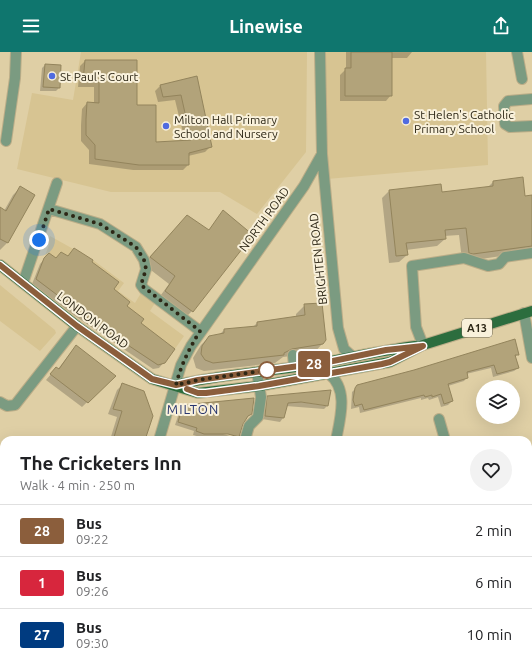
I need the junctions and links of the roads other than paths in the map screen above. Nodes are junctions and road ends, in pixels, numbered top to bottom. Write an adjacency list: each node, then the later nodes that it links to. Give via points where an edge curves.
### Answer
1 (16, 52): 7 (street)
2 (320, 52): 8 (street)
3 (517, 52): 4 (street)
4 (522, 79)
5 (532, 100): 6 (street, via 508,101 504,106 506,124 510,128)
6 (532, 126)
7 (6, 141)
8 (322, 154): 16 (street, NORTH ROAD, via 304,186); 19 (street, BRIGHTEN ROAD, via 338,328 344,349)
9 (57, 183): 10 (street)
10 (49, 209): 13 (street); 16 (street, via 100,224 136,247 146,269 141,285)
11 (532, 253): 17 (street, via 505,257 499,264 488,266 464,258 412,266 416,326)
12 (0, 265): 13 (main road, LONDON ROAD / A13)
13 (23, 283): 15 (main road, LONDON ROAD / A13)
14 (528, 312): 17 (main road, LONDON ROAD / A13); 20 (street)
15 (77, 326): 24 (main road, LONDON ROAD / A13, via 152,379); 26 (street, via 14,405 7,406)
16 (200, 331): 24 (street, NORTH ROAD, via 181,365)
17 (423, 346): 19 (main road, LONDON ROAD / A13); 23 (main road, LONDON ROAD / A13, via 390,362)
18 (293, 355): 21 (street)
19 (353, 357): 21 (main road, LONDON ROAD / A13)
20 (532, 358)
21 (294, 367): 22 (main road, LONDON ROAD / A13)
22 (257, 372): 24 (main road, LONDON ROAD / A13); 25 (street)
23 (330, 374): 25 (main road, LONDON ROAD / A13); 30 (street, via 341,390)
24 (176, 385): 25 (main road, LONDON ROAD / A13, via 198,393); 28 (street, NORTH ROAD)
25 (259, 386): 29 (street, via 261,397 258,417 249,426)
26 (0, 402)
27 (440, 419): 31 (street)
28 (160, 436)
29 (246, 436)
30 (337, 436)
31 (444, 436)

